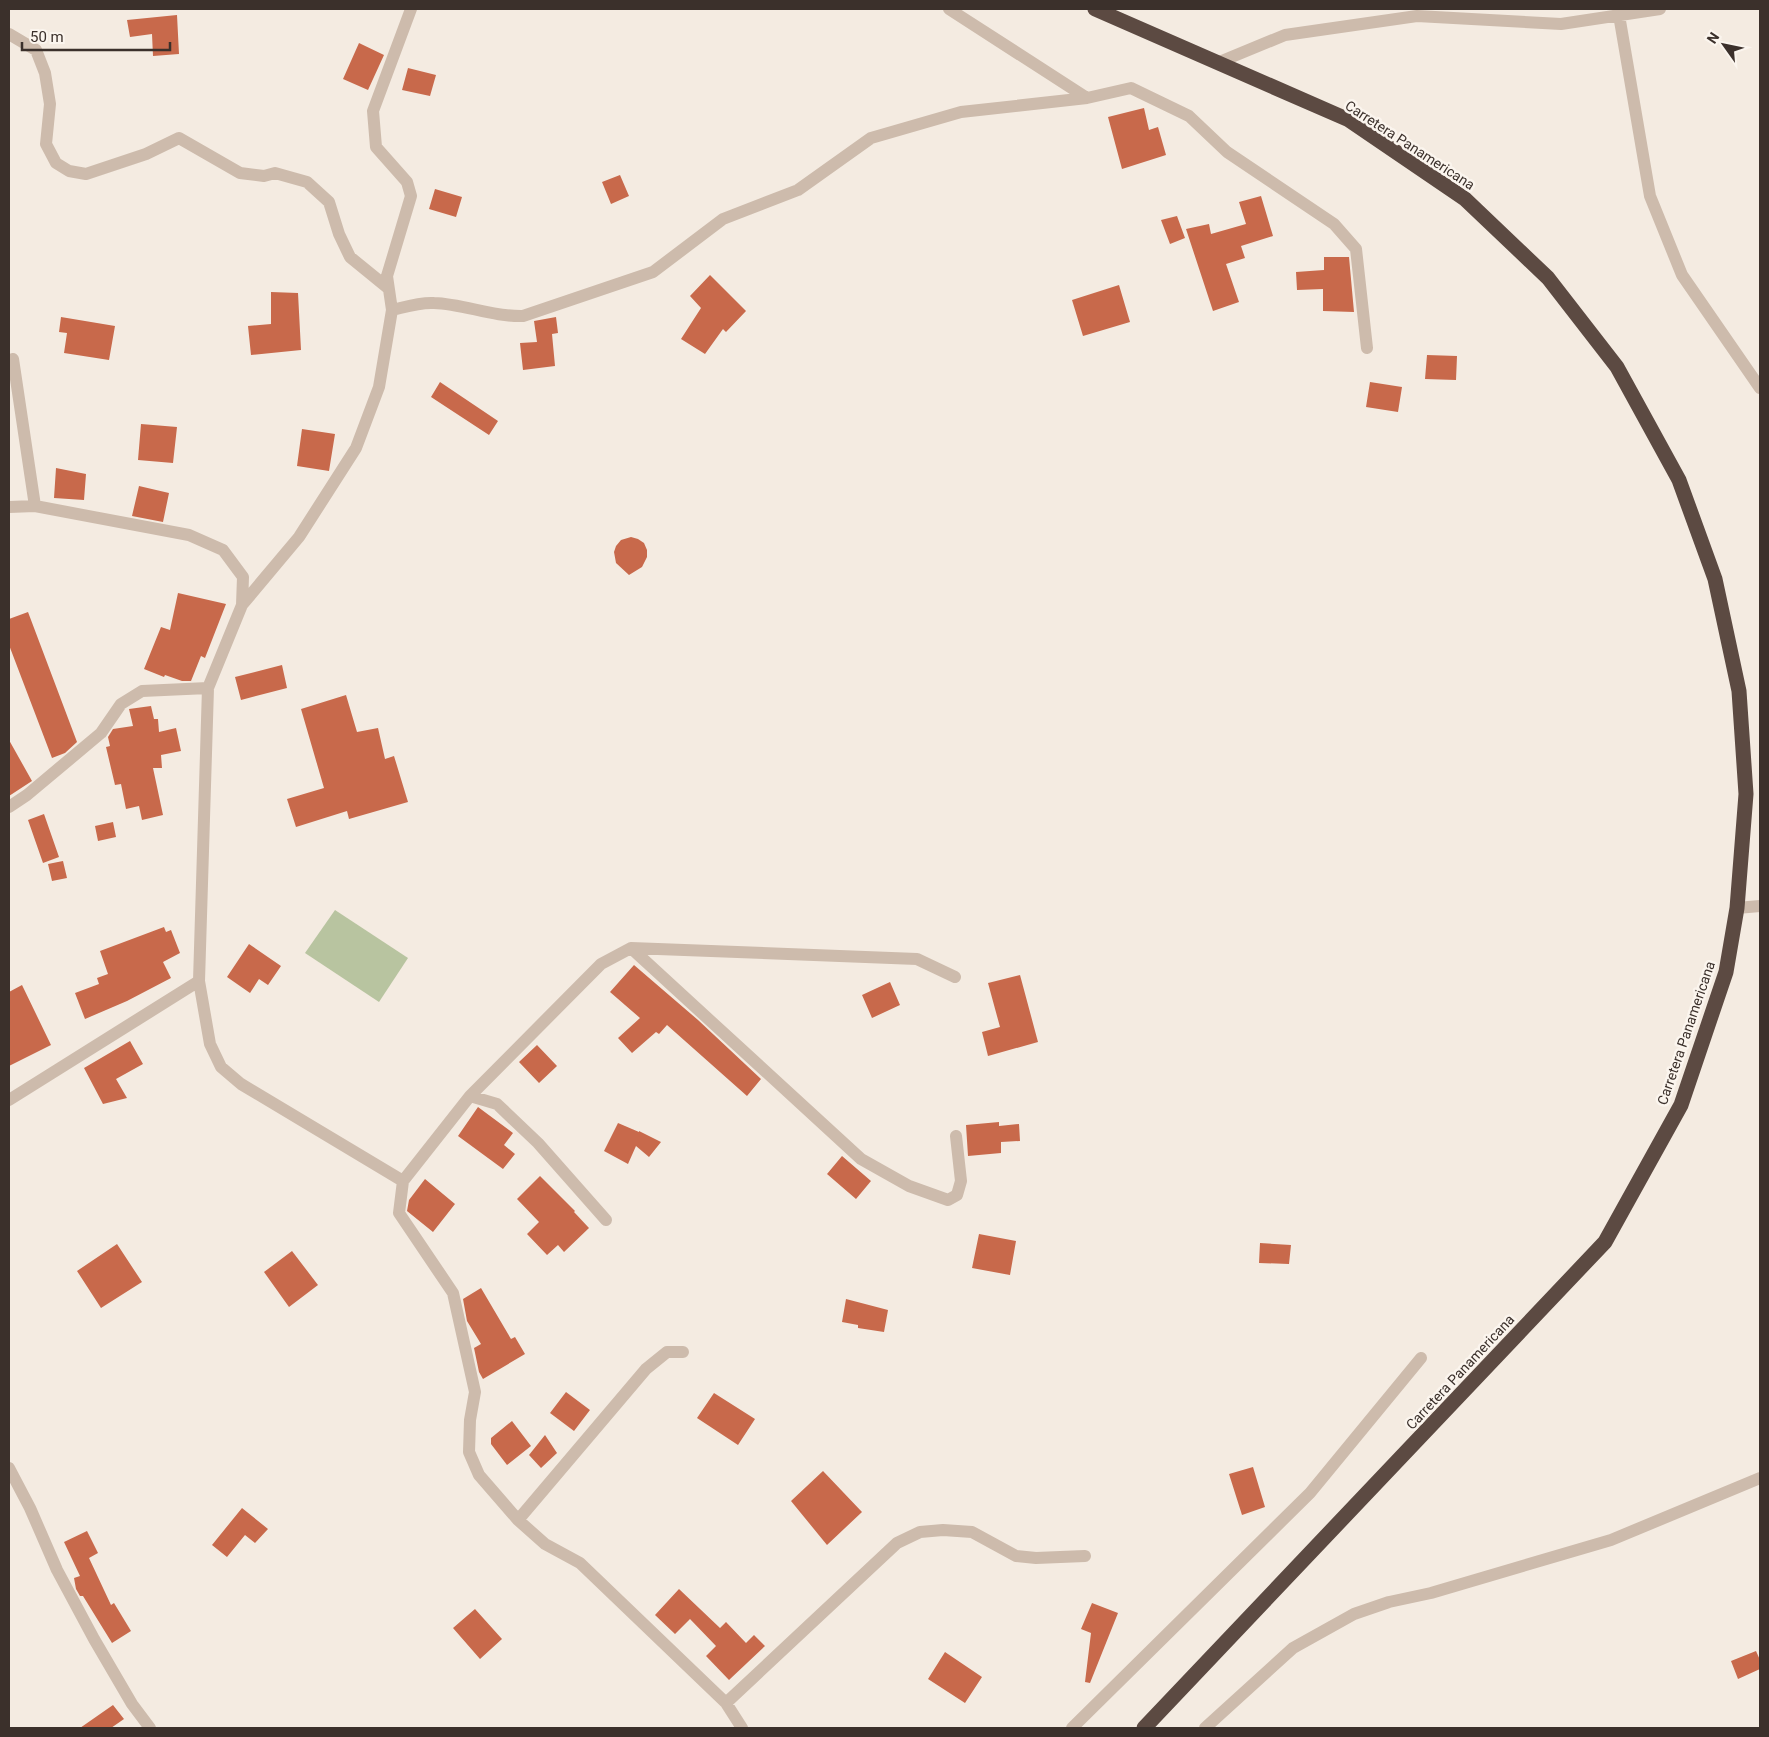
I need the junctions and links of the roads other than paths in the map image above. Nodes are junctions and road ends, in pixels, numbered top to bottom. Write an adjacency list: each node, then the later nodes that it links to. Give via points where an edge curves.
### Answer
1 (411, 9): 9 (street, via 373,111 376,147 407,182 411,196 387,276)
2 (949, 9): 8 (street)
3 (1095, 9): 7 (highway, Carretera Panamericana)
4 (1660, 9): 5 (street)
5 (1619, 15): 7 (street, via 1561,24 1417,16 1286,35); 13 (street, via 1650,196 1682,275)
6 (9, 34): 9 (street, via 36,50 45,73 50,104 46,144 56,163 70,171 86,174 146,154 180,138 240,173 264,176 275,173 307,182 329,202 350,257)
7 (1217, 63): 20 (highway, Carretera Panamericana, via 1348,120 1465,199 1548,278 1617,368 1679,480 1715,579 1739,691 1746,794)
8 (1086, 98): 10 (street, via 961,112 871,138 798,190 723,219 652,272 524,316 434,302); 11 (street, via 1131,88 1189,116 1227,152 1334,224 1356,249)
9 (388, 288): 10 (street)
10 (392, 310): 16 (street, via 379,387 356,448 299,537)
11 (1366, 348)
12 (13, 359): 14 (street)
13 (1760, 388)
14 (35, 506): 15 (street); 16 (street, via 189,535 223,550 242,577)
15 (9, 507)
16 (242, 605): 17 (street)
17 (208, 688): 18 (street, via 142,691 121,704 101,733); 23 (street)
18 (9, 807)
19 (1760, 906): 20 (street)
20 (1738, 908): 39 (highway, Carretera Panamericana, via 1726,972 1681,1105 1605,1242)
21 (630, 948): 22 (street, via 917,959); 24 (street, via 601,964); 26 (street, via 861,1159 909,1186 948,1200 957,1195 961,1181)
22 (955, 977)
23 (199, 981): 25 (street); 27 (street, via 210,1044 221,1067 241,1084)
24 (470, 1096): 27 (street); 28 (street, via 496,1104 538,1143)
25 (9, 1100)
26 (956, 1136)
27 (403, 1180): 33 (street, via 399,1213 453,1293 476,1392 470,1420 469,1452 480,1475)
28 (606, 1220)
29 (683, 1352): 33 (street, via 667,1352 646,1369)
30 (1421, 1358): 38 (street, via 1310,1493)
31 (9, 1468): 36 (street, via 85,1622 132,1704)
32 (1760, 1478): 40 (street, via 1611,1540 1354,1614 1293,1648)
33 (518, 1520): 35 (street, via 545,1544 580,1563)
34 (1085, 1556): 35 (street, via 1016,1556 972,1532 920,1532 896,1543)
35 (726, 1703): 37 (street)
36 (150, 1728)
37 (742, 1728)
38 (1072, 1728)
39 (1144, 1728)
40 (1205, 1728)

